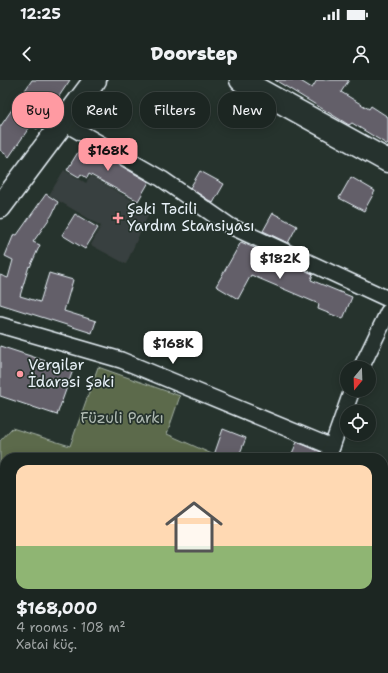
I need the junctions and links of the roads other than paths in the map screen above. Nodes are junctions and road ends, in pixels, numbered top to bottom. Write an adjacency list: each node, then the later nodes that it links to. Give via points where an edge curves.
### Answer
1 (95, 80): 3 (main road)
2 (241, 80): 5 (main road)
3 (64, 123): 7 (street, via 162,179 230,226)
4 (60, 128): 6 (main road)
5 (388, 161)
6 (0, 207)
7 (388, 299)
8 (388, 312): 10 (street)
9 (0, 325): 12 (street, via 121,360)
10 (364, 361)
11 (350, 397): 12 (street)
12 (330, 453)

